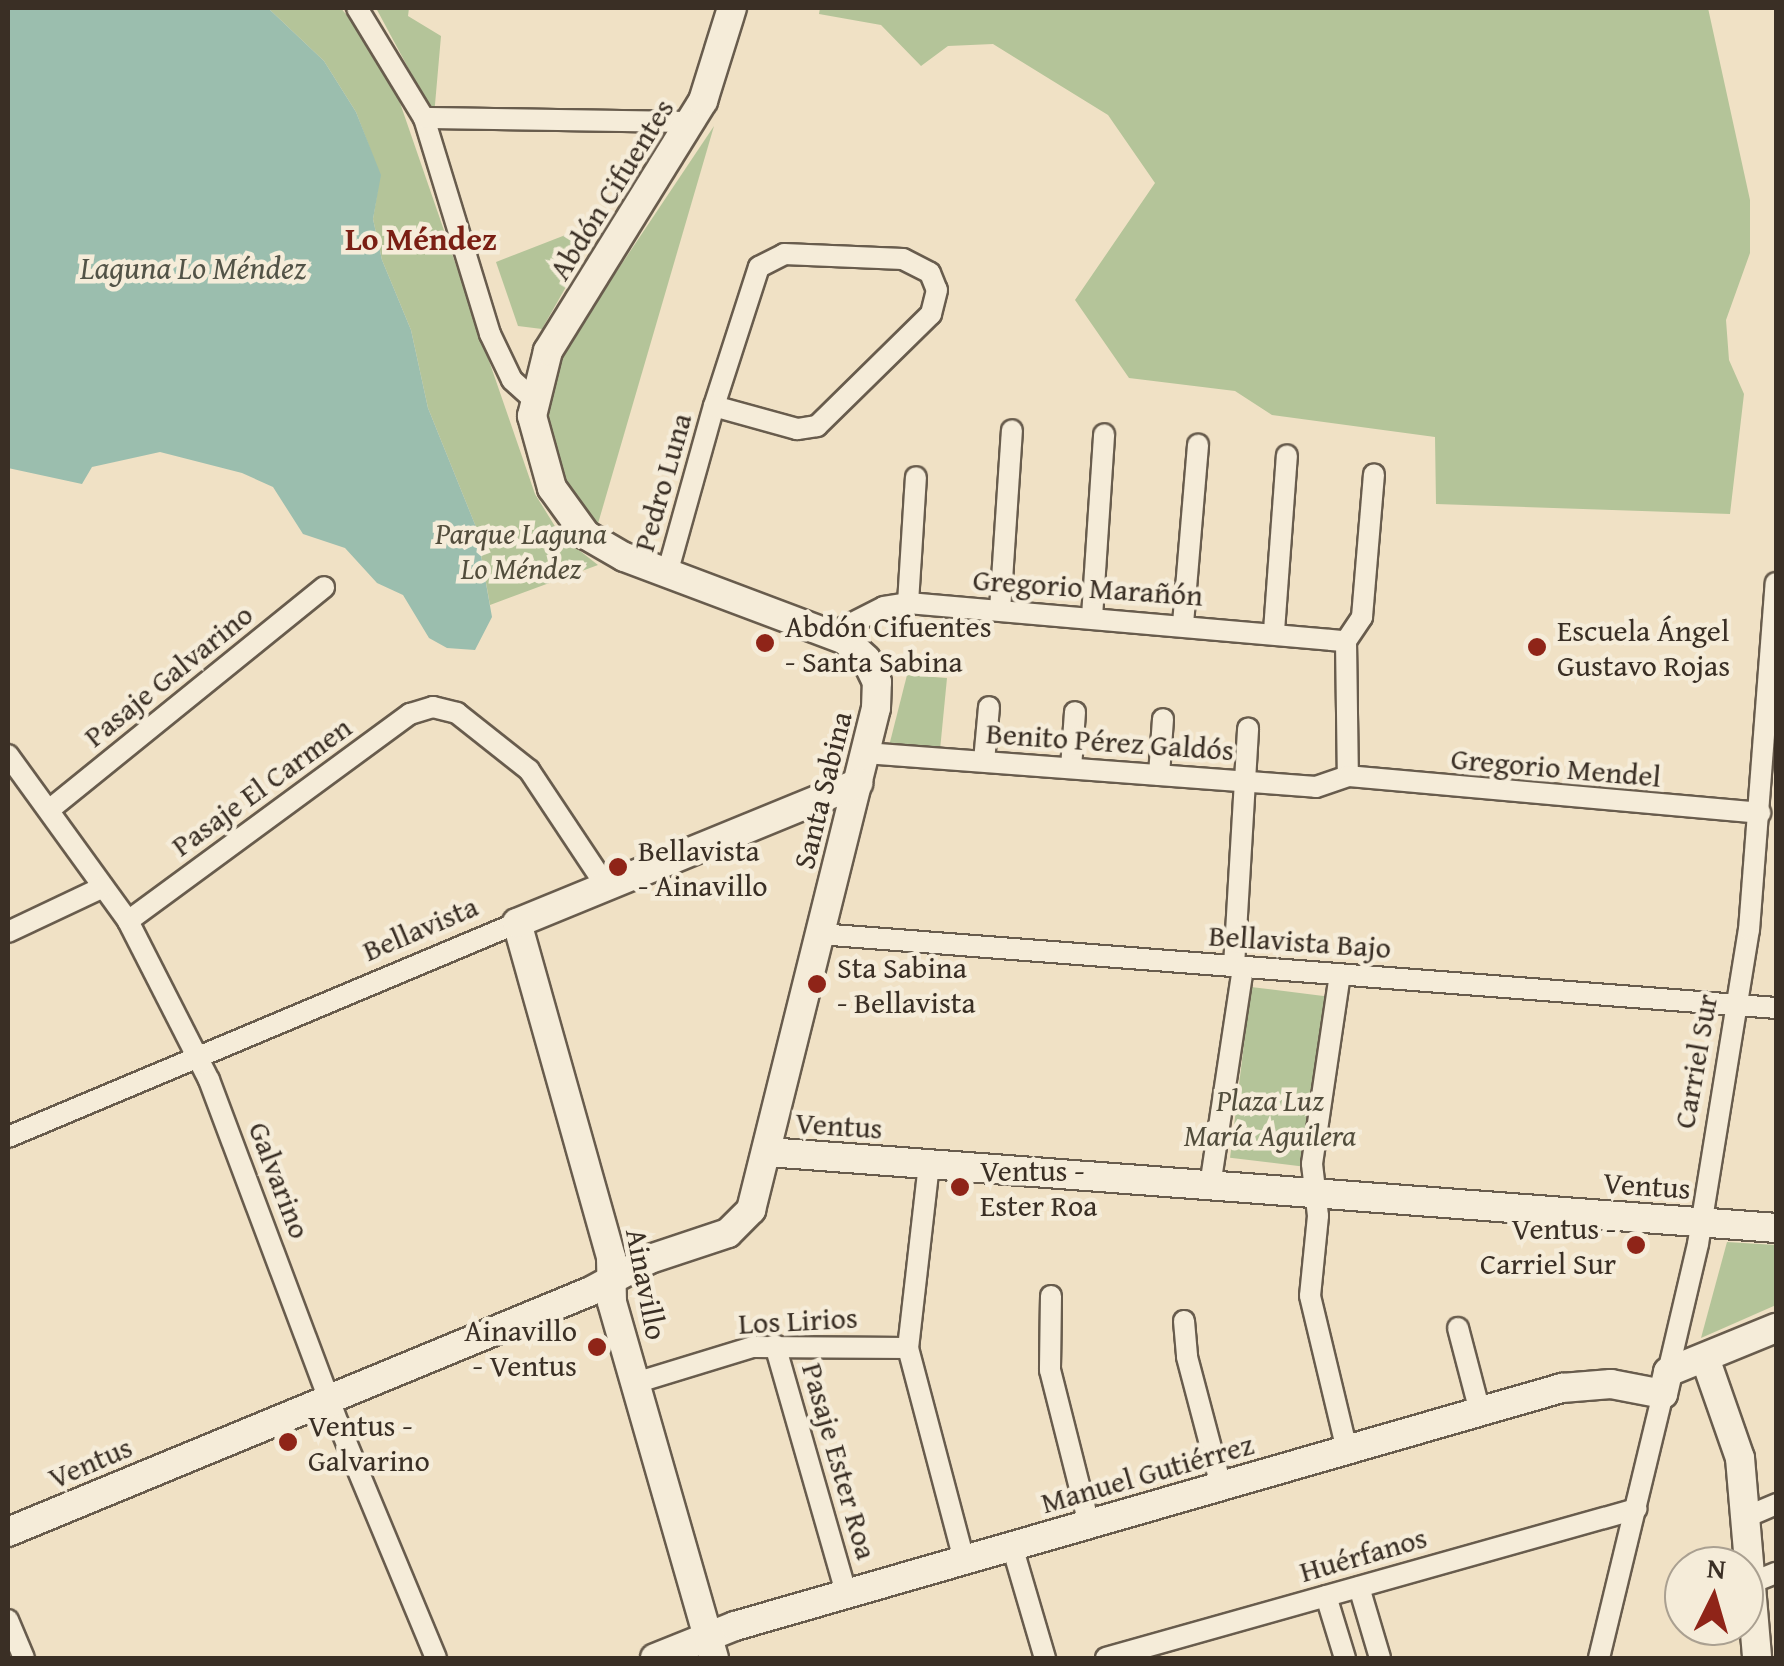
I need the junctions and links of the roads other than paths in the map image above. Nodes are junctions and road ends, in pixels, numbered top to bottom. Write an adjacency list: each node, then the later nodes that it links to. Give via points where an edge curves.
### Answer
1 (357, 8): 3 (street)
2 (732, 8): 4 (street, Abdón Cifuentes)
3 (424, 118): 4 (street); 5 (street, via 490,334 512,380)
4 (692, 122): 5 (street, Abdón Cifuentes, via 548,351)
5 (533, 399): 13 (street, Santa Sabina, via 544,469 573,521 602,546)
6 (714, 406): 6 (street, Pedro Luna, via 754,275 765,260 784,254 903,259 930,273 937,290 931,314 816,426 796,429); 13 (street, Pedro Luna)
7 (1012, 430): 17 (street)
8 (1104, 434): 18 (street)
9 (1198, 445): 19 (street)
10 (1288, 454): 20 (street)
11 (1374, 475): 22 (street, via 1362,618)
12 (916, 477): 16 (street)
13 (666, 574): 21 (street, Santa Sabina)
14 (1776, 583): 36 (street, Carriel Sur)
15 (324, 587): 37 (street, Pasaje Galvarino)
16 (908, 603): 17 (street, Gregorio Marañón); 21 (street, Gregorio Marañón, via 884,607)
17 (1000, 610): 18 (street, Gregorio Marañón)
18 (1092, 617): 19 (street, Gregorio Marañón)
19 (1183, 624): 20 (street, Gregorio Marañón)
20 (1274, 631): 22 (street, Gregorio Marañón)
21 (831, 634): 27 (street, Santa Sabina, via 861,652 877,682)
22 (1346, 641): 32 (street)
23 (989, 706): 29 (street)
24 (1076, 712): 30 (street)
25 (1162, 719): 31 (street)
26 (1248, 728): 34 (street)
27 (865, 753): 29 (street, Benito Pérez Galdós); 35 (street, Santa Sabina)
28 (8, 755): 33 (street, Galvarino)
29 (984, 761): 30 (street, Benito Pérez Galdós)
30 (1070, 768): 31 (street, Benito Pérez Galdós)
31 (1158, 774): 34 (street, Benito Pérez Galdós)
32 (1348, 776): 34 (street, Benito Pérez Galdós, via 1322,786); 36 (street, Gregorio Mendel)
33 (15, 781): 37 (street, Galvarino)
34 (1244, 781): 44 (street)
35 (858, 783): 38 (street, Bellavista); 43 (street, Santa Sabina)
36 (1766, 803): 46 (street, Carriel Sur)
37 (49, 810): 39 (street, Galvarino)
38 (606, 886): 40 (street, Pasaje El Carmen, via 529,770 456,713 433,706 410,714); 41 (street, Bellavista)
39 (103, 887): 40 (street, Galvarino); 42 (street)
40 (128, 920): 48 (street, Galvarino)
41 (517, 922): 48 (street, Bellavista); 56 (street, Ainavillo)
42 (8, 932)
43 (819, 934): 44 (street, Bellavista Bajo); 50 (street, Santa Sabina)
44 (1238, 966): 45 (street, Bellavista Bajo); 52 (street)
45 (1340, 974): 46 (street, Bellavista Bajo); 53 (street, via 1312,1164)
46 (1738, 1004): 47 (street, Bellavista Bajo); 54 (street, Carriel Sur)
47 (1776, 1008)
48 (197, 1058): 49 (street, Bellavista); 66 (street, Galvarino)
49 (8, 1137)
50 (768, 1152): 51 (street, Ventus); 56 (street, Ventus, via 742,1224)
51 (929, 1164): 52 (street, Ventus); 62 (street)
52 (1210, 1186): 53 (street, Ventus)
53 (1314, 1194): 54 (street, Ventus); 68 (street, via 1311,1315)
54 (1701, 1222): 55 (street, Ventus); 65 (street, Carriel Sur)
55 (1776, 1228)
56 (612, 1280): 64 (street, Ainavillo); 66 (street, Ventus)
57 (1051, 1296): 73 (street, via 1050,1370)
58 (1184, 1321): 69 (street, via 1187,1358)
59 (1458, 1328): 67 (street)
60 (1776, 1328): 63 (street, Manuel Gutiérrez)
61 (775, 1345): 62 (street, Los Lirios); 64 (street, Los Lirios); 79 (street, Pasaje Ester Roa)
62 (908, 1348): 77 (street)
63 (1705, 1358): 65 (street, Manuel Gutiérrez); 72 (street, via 1737,1441)
64 (635, 1383): 82 (street, Ainavillo)
65 (1666, 1383): 67 (street, Manuel Gutiérrez, via 1592,1383); 71 (street, Carriel Sur)
66 (330, 1398): 74 (street, Ventus); 84 (street, Galvarino)
67 (1480, 1412): 68 (street, Manuel Gutiérrez)
68 (1347, 1450): 69 (street, Manuel Gutiérrez)
69 (1221, 1486): 73 (street, Manuel Gutiérrez)
70 (1776, 1504): 72 (street)
71 (1636, 1509): 78 (street, Huérfanos); 90 (street, Carriel Sur)
72 (1746, 1518): 76 (street)
73 (1090, 1524): 75 (street, Manuel Gutiérrez)
74 (8, 1532)
75 (1012, 1546): 77 (street, Manuel Gutiérrez); 86 (street)
76 (1754, 1546)
77 (964, 1560): 79 (street, Manuel Gutiérrez)
78 (1359, 1586): 80 (street, Huérfanos); 89 (street)
79 (846, 1594): 82 (street, Manuel Gutiérrez)
80 (1326, 1596): 87 (street, Huérfanos); 88 (street)
81 (8, 1620): 83 (street)
82 (710, 1648): 85 (street, Manuel Gutiérrez)
83 (24, 1658)
84 (436, 1658)
85 (655, 1658)
86 (1045, 1658)
87 (1106, 1658)
88 (1345, 1658)
89 (1380, 1658)
90 (1599, 1658)

